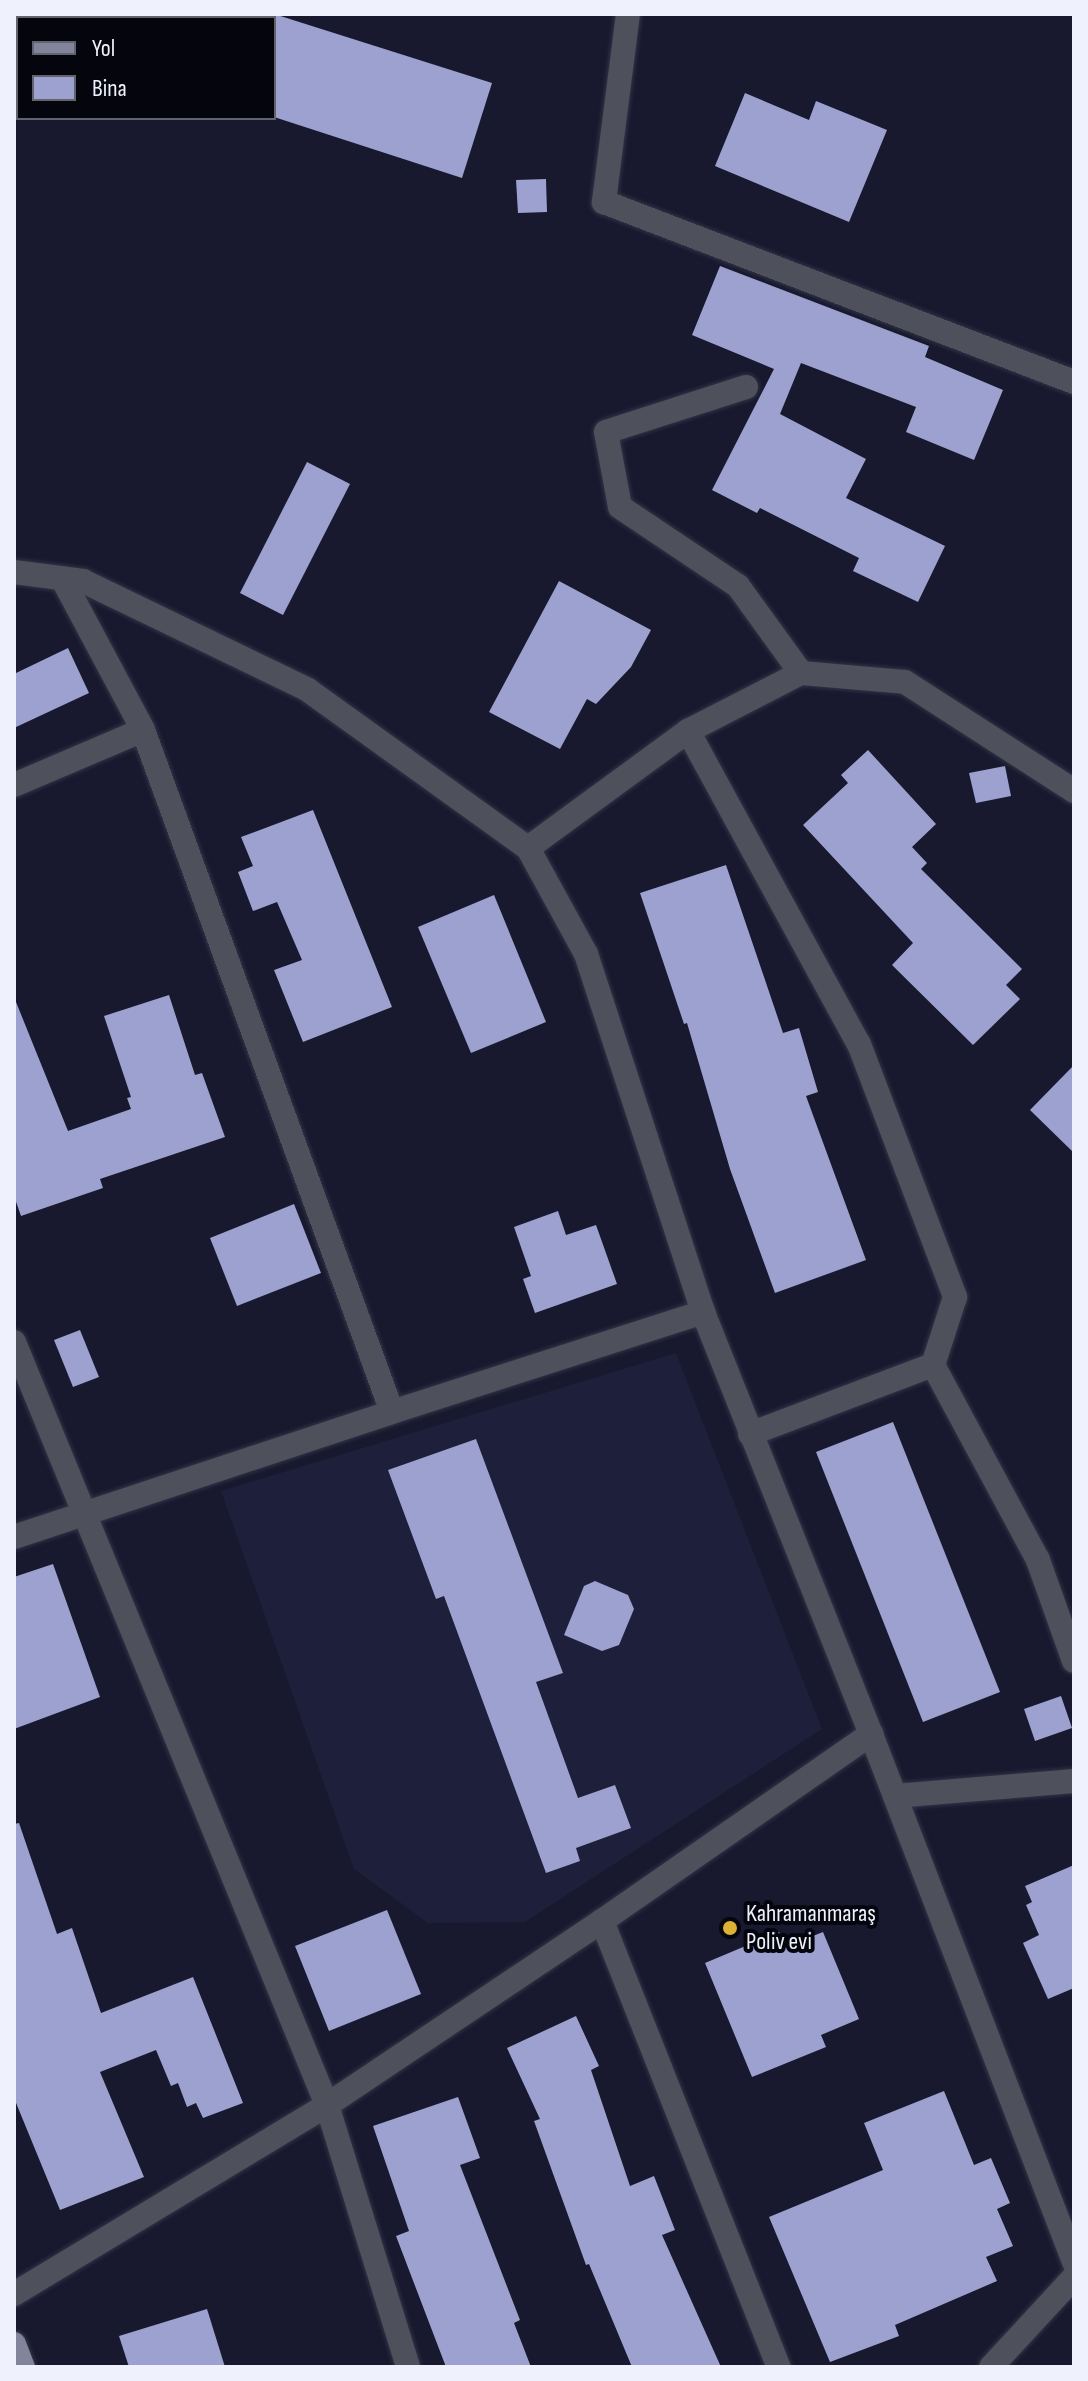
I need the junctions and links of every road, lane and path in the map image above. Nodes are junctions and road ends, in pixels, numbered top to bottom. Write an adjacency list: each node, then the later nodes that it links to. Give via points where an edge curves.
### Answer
1 (628, 14): 2 (street, via 604,202)
2 (1074, 382)
3 (746, 387): 6 (street, via 606,432 608,447 620,507 738,586)
4 (14, 572): 5 (street)
5 (62, 578): 7 (street); 11 (street, via 83,581 308,690)
6 (801, 673): 8 (street); 10 (street, via 905,682)
7 (143, 730): 9 (street); 15 (street)
8 (688, 731): 11 (street); 14 (street, via 865,1059 955,1297)
9 (14, 785)
10 (1074, 791)
11 (528, 848): 12 (street, via 586,954)
12 (703, 1312): 15 (street); 16 (street)
13 (14, 1342): 17 (street)
14 (933, 1365): 16 (street); 19 (street, via 1038,1560)
15 (392, 1412): 17 (street)
16 (750, 1434): 20 (street)
17 (86, 1511): 18 (street); 24 (street)
18 (14, 1537)
19 (1074, 1661)
20 (871, 1734): 22 (street); 23 (street)
21 (1074, 1781): 22 (street)
22 (895, 1796): 25 (street)
23 (602, 1921): 24 (street); 31 (street)
24 (327, 2105): 27 (street); 30 (street)
25 (1074, 2262)
26 (1074, 2277): 32 (street)
27 (14, 2294)
28 (14, 2344): 29 (main road)
29 (23, 2367)
30 (408, 2367)
31 (779, 2367)
32 (991, 2367)

